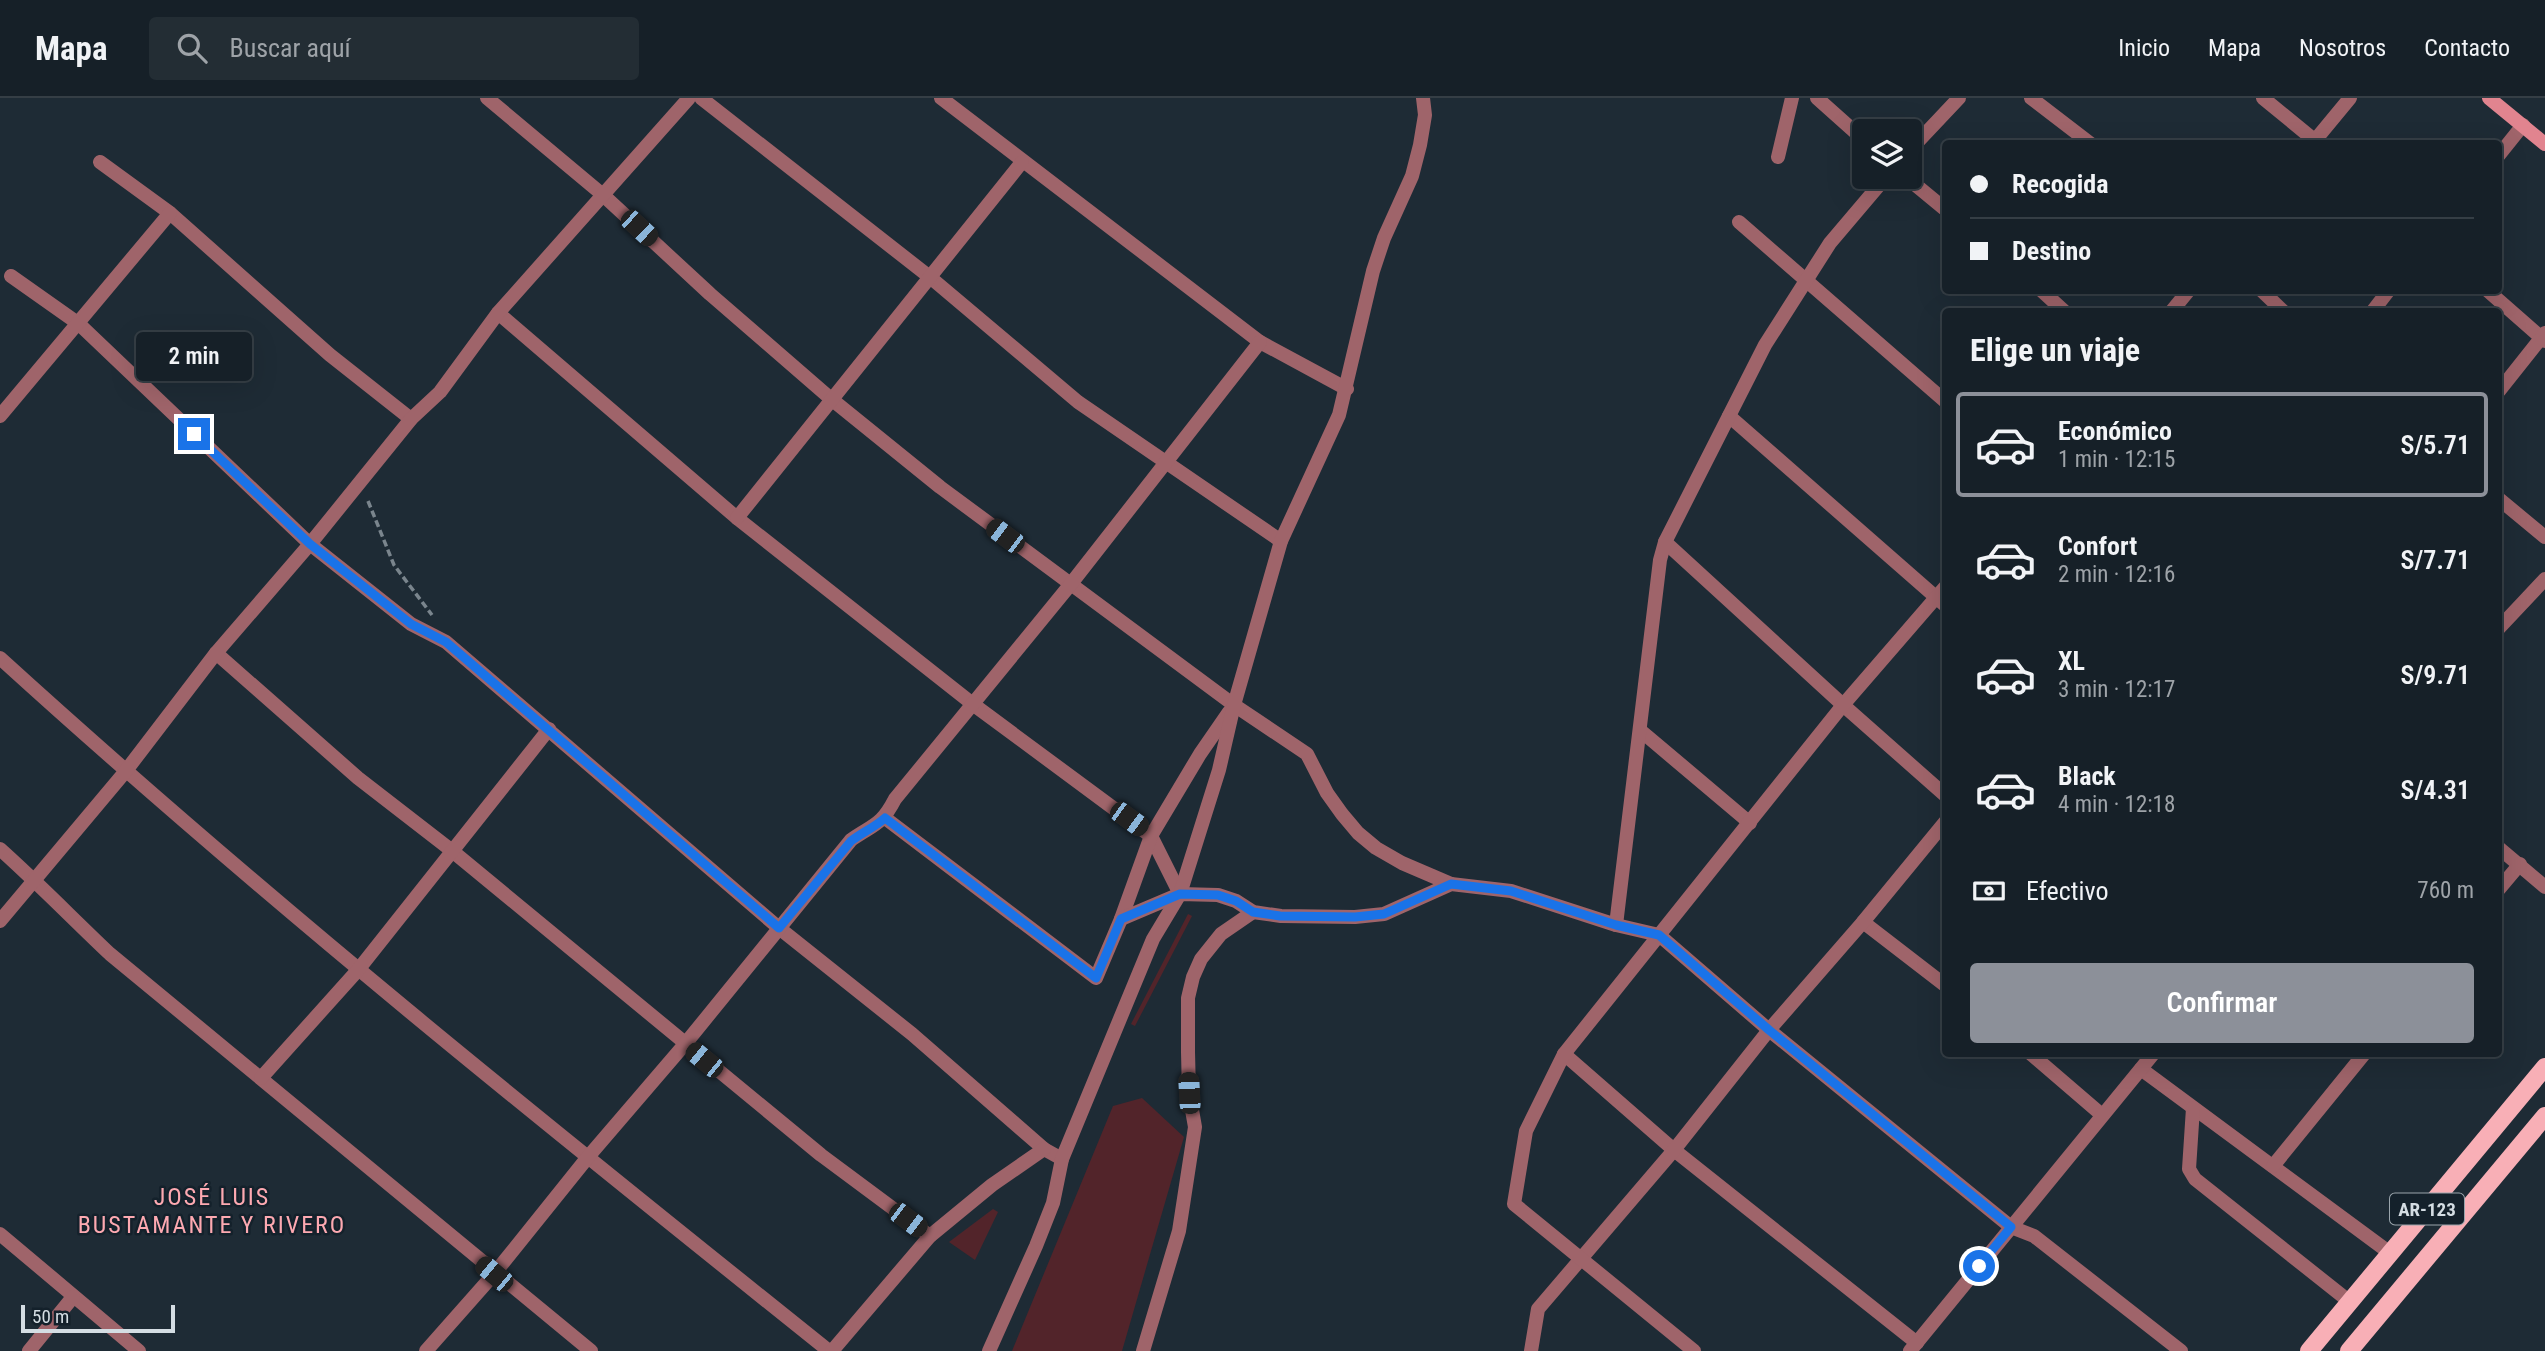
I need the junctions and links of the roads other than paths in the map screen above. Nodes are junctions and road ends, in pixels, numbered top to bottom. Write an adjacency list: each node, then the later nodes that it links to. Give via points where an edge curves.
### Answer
1 (487, 98): 26 (street)
2 (689, 98): 26 (street)
3 (701, 98): 31 (street)
4 (941, 98): 23 (street)
5 (1423, 98): 47 (street, via 1420,145 1412,176 1373,271)
6 (1792, 98): 21 (street)
7 (1817, 98): 14 (street)
8 (1959, 98): 15 (street)
9 (2031, 98): 16 (street)
10 (2263, 98): 17 (street)
11 (2350, 98): 18 (street)
12 (2489, 98): 13 (main road)
13 (2523, 125): 19 (main road); 20 (street)
14 (1852, 129)
15 (1922, 138)
16 (2086, 140)
17 (2314, 140)
18 (2318, 140)
19 (2545, 144)
20 (2502, 151)
21 (1778, 157)
22 (100, 162): 28 (street)
23 (1021, 162): 31 (street); 45 (street)
24 (1876, 189): 32 (street, via 1830,243)
25 (1921, 189): 27 (street)
26 (603, 195): 42 (street); 48 (street)
27 (1942, 207)
28 (170, 213): 43 (street); 52 (street, via 330,355)
29 (1739, 222): 32 (street)
30 (11, 276): 43 (street)
31 (931, 278): 48 (street); 53 (street, via 1078,402)
32 (1807, 279): 49 (street); 51 (street, via 1765,345)
33 (2045, 294): 38 (street)
34 (2186, 294): 39 (street)
35 (2265, 294): 40 (street)
36 (2386, 294): 41 (street)
37 (2492, 294): 44 (street)
38 (2061, 308)
39 (2174, 308)
40 (2280, 308)
41 (2375, 308)
42 (498, 313): 52 (street, via 440,392); 55 (street)
43 (79, 324): 50 (street); 59 (street)
44 (2544, 338): 46 (street)
45 (1260, 342): 47 (street); 53 (street)
46 (2502, 387)
47 (1347, 389): 57 (street)
48 (830, 398): 55 (street); 61 (street)
49 (1942, 398)
50 (0, 416)
51 (1729, 416): 58 (street); 62 (street)
52 (411, 419): 59 (street)
53 (1168, 463): 57 (street); 61 (street)
54 (2502, 501): 56 (street)
55 (737, 517): 66 (street)
56 (2545, 537)
57 (1281, 541): 67 (street)
58 (1665, 542): 68 (street); 70 (street)
59 (310, 544): 64 (street); 69 (street, via 411,624 446,642)
60 (2545, 579): 63 (street)
61 (1070, 584): 66 (street); 67 (street)
62 (1941, 602): 68 (street)
63 (2502, 625)
64 (216, 653): 71 (street); 78 (street, via 358,778)
65 (0, 659): 71 (street)
66 (974, 705): 73 (street, via 895,799); 76 (street)
67 (1234, 705): 76 (street); 82 (street, via 1307,754 1342,814 1376,848); 85 (street)
68 (1843, 705): 72 (street); 74 (street)
69 (549, 729): 78 (street); 91 (street)
70 (1641, 731): 74 (street); 90 (street)
71 (125, 772): 81 (street); 93 (street)
72 (1942, 792)
73 (885, 818): 87 (street, via 1096,978); 91 (street, via 851,841)
74 (1750, 823): 92 (street)
75 (1942, 826): 89 (street)
76 (1151, 836): 85 (street); 87 (street)
77 (0, 849): 81 (street)
78 (451, 850): 93 (street); 96 (street)
79 (2502, 850): 80 (street)
80 (2520, 864): 83 (street); 84 (street)
81 (34, 880): 88 (street); 103 (street, via 110,954)
82 (1451, 884): 86 (street, via 1384,914 1318,918); 90 (street, via 1511,891)
83 (2502, 885)
84 (2545, 887)
85 (1180, 894): 86 (street, via 1218,895); 87 (street); 110 (street, via 1153,939)
86 (1253, 912): 127 (street, via 1221,934 1193,977 1188,998 1188,1052 1195,1126 1179,1231)
87 (1121, 919)
88 (0, 921)
89 (1863, 922): 94 (street); 95 (street)
90 (1616, 925): 92 (street)
91 (779, 928): 96 (street); 107 (street, via 912,1034)
92 (1659, 935): 95 (street); 97 (street)
93 (358, 970): 103 (street); 109 (street)
94 (1942, 983)
95 (1769, 1030): 108 (street); 112 (street)
96 (685, 1044): 109 (street); 114 (street)
97 (1564, 1054): 108 (street); 116 (street, via 1526,1131 1514,1204)
98 (2034, 1057): 105 (street)
99 (2151, 1057): 102 (street)
100 (2362, 1057): 111 (street)
101 (2545, 1067): 115 (main road, AR-123)
102 (2141, 1069): 104 (street); 105 (street)
103 (261, 1078): 117 (street)
104 (2193, 1108): 111 (street); 119 (street, via 2189,1169 2195,1179)
105 (2102, 1115): 112 (street)
106 (2545, 1116): 132 (main road, AR-123)
107 (1044, 1149): 110 (street); 114 (street)
108 (1674, 1150): 116 (street); 120 (street)
109 (588, 1157): 117 (street); 125 (street)
110 (1062, 1159): 126 (street, via 1049,1214)
111 (2273, 1166): 115 (street)
112 (2011, 1227): 120 (street); 130 (street, via 2034,1236)
113 (0, 1234): 118 (street)
114 (930, 1236): 125 (street)
115 (2390, 1253): 119 (main road, AR-123)
116 (1581, 1259): 128 (street, via 1538,1309); 129 (street)
117 (494, 1274): 123 (street); 124 (street)
118 (73, 1297): 121 (street); 122 (street)
119 (2350, 1302): 131 (main road, AR-123)
120 (1913, 1347)
121 (29, 1351)
122 (139, 1351)
123 (426, 1351)
124 (591, 1351)
125 (831, 1351)
126 (989, 1351)
127 (1143, 1351)
128 (1531, 1351)
129 (1694, 1351)
130 (2180, 1351)
131 (2309, 1351)
132 (2349, 1351)

